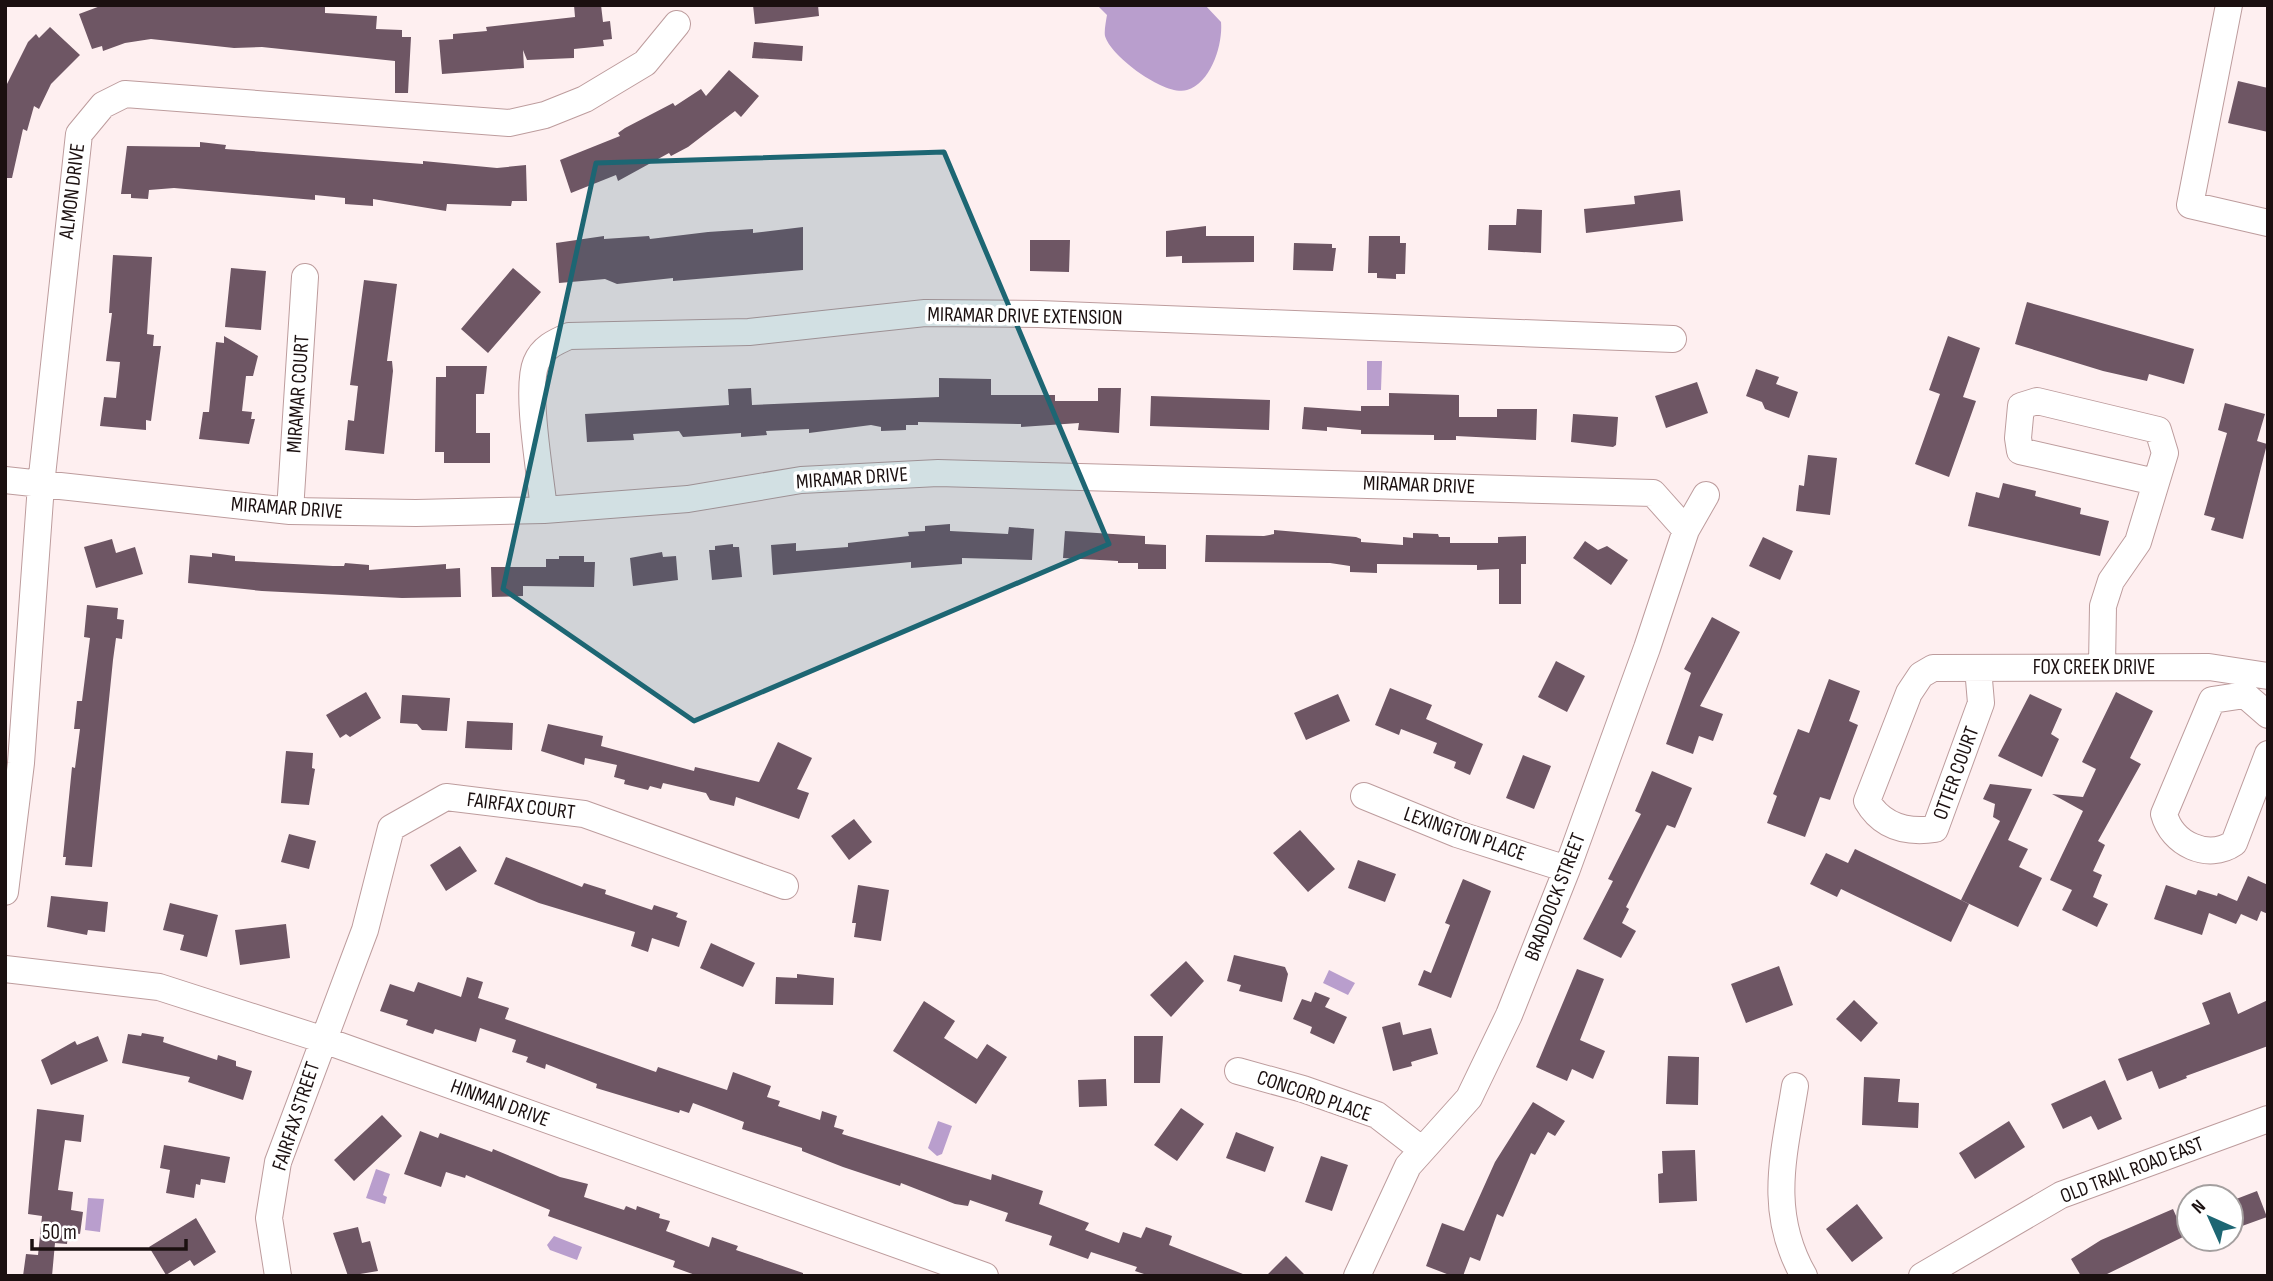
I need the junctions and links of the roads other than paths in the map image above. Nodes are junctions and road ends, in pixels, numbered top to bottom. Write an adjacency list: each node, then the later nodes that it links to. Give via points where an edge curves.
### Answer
1 (2229, 5): 3 (street, via 2190,205)
2 (677, 24): 8 (street, ALMON DRIVE, via 645,64 585,99 509,123 125,94 103,105 79,134)
3 (2268, 223)
4 (305, 277): 11 (street, MIRAMAR COURT)
5 (1673, 339): 10 (street, MIRAMAR DRIVE EXTENSION, via 925,313 749,332 569,336 541,354 532,379)
6 (5, 480): 8 (street, MIRAMAR DRIVE)
7 (2155, 482): 7 (street, via 2020,451 2021,406 2037,401 2158,430 2165,453); 13 (street, via 2138,542 2111,581 2103,606)
8 (41, 485): 11 (street, MIRAMAR DRIVE); 22 (street, ALMON DRIVE, via 22,750)
9 (1706, 495): 12 (street, BRADDOCK STREET)
10 (544, 510): 11 (street, MIRAMAR DRIVE); 12 (street, MIRAMAR DRIVE, via 688,499 801,480 951,474 1653,493)
11 (290, 511)
12 (1686, 530): 20 (street, BRADDOCK STREET)
13 (2102, 666): 14 (street, FOX CREEK DRIVE); 16 (street, FOX CREEK DRIVE, via 2209,667)
14 (1978, 668): 15 (street, FOX CREEK DRIVE, via 1933,668); 15 (street, OTTER COURT, via 1981,703 1935,829 1913,832 1876,817 1867,801 1909,693)
15 (1922, 675)
16 (2254, 681): 17 (street); 18 (street, via 2212,700 2206,708 2164,814 2167,827 2177,838 2207,852 2234,844)
17 (2268, 715)
18 (2268, 754)
19 (1364, 796): 20 (street, LEXINGTON PLACE, via 1457,834)
20 (1567, 869): 28 (street, BRADDOCK STREET, via 1509,1015 1469,1098)
21 (785, 886): 24 (street, FAIRFAX COURT, via 584,814 446,797 391,828 365,930)
22 (5, 892)
23 (5, 969): 24 (street, HINMAN DRIVE, via 159,988)
24 (321, 1039): 29 (street, FAIRFAX STREET, via 278,1162 269,1218); 30 (street, HINMAN DRIVE)
25 (1238, 1071): 28 (street, CONCORD PLACE, via 1377,1115)
26 (1795, 1086): 32 (street, via 1779,1188 1789,1250)
27 (2268, 1119): 33 (street, OLD TRAIL ROAD EAST, via 2061,1195)
28 (1421, 1149): 31 (street, BRADDOCK STREET, via 1387,1207)
29 (278, 1276)
30 (985, 1276)
31 (1357, 1276)
32 (1804, 1276)
33 (1922, 1276)

